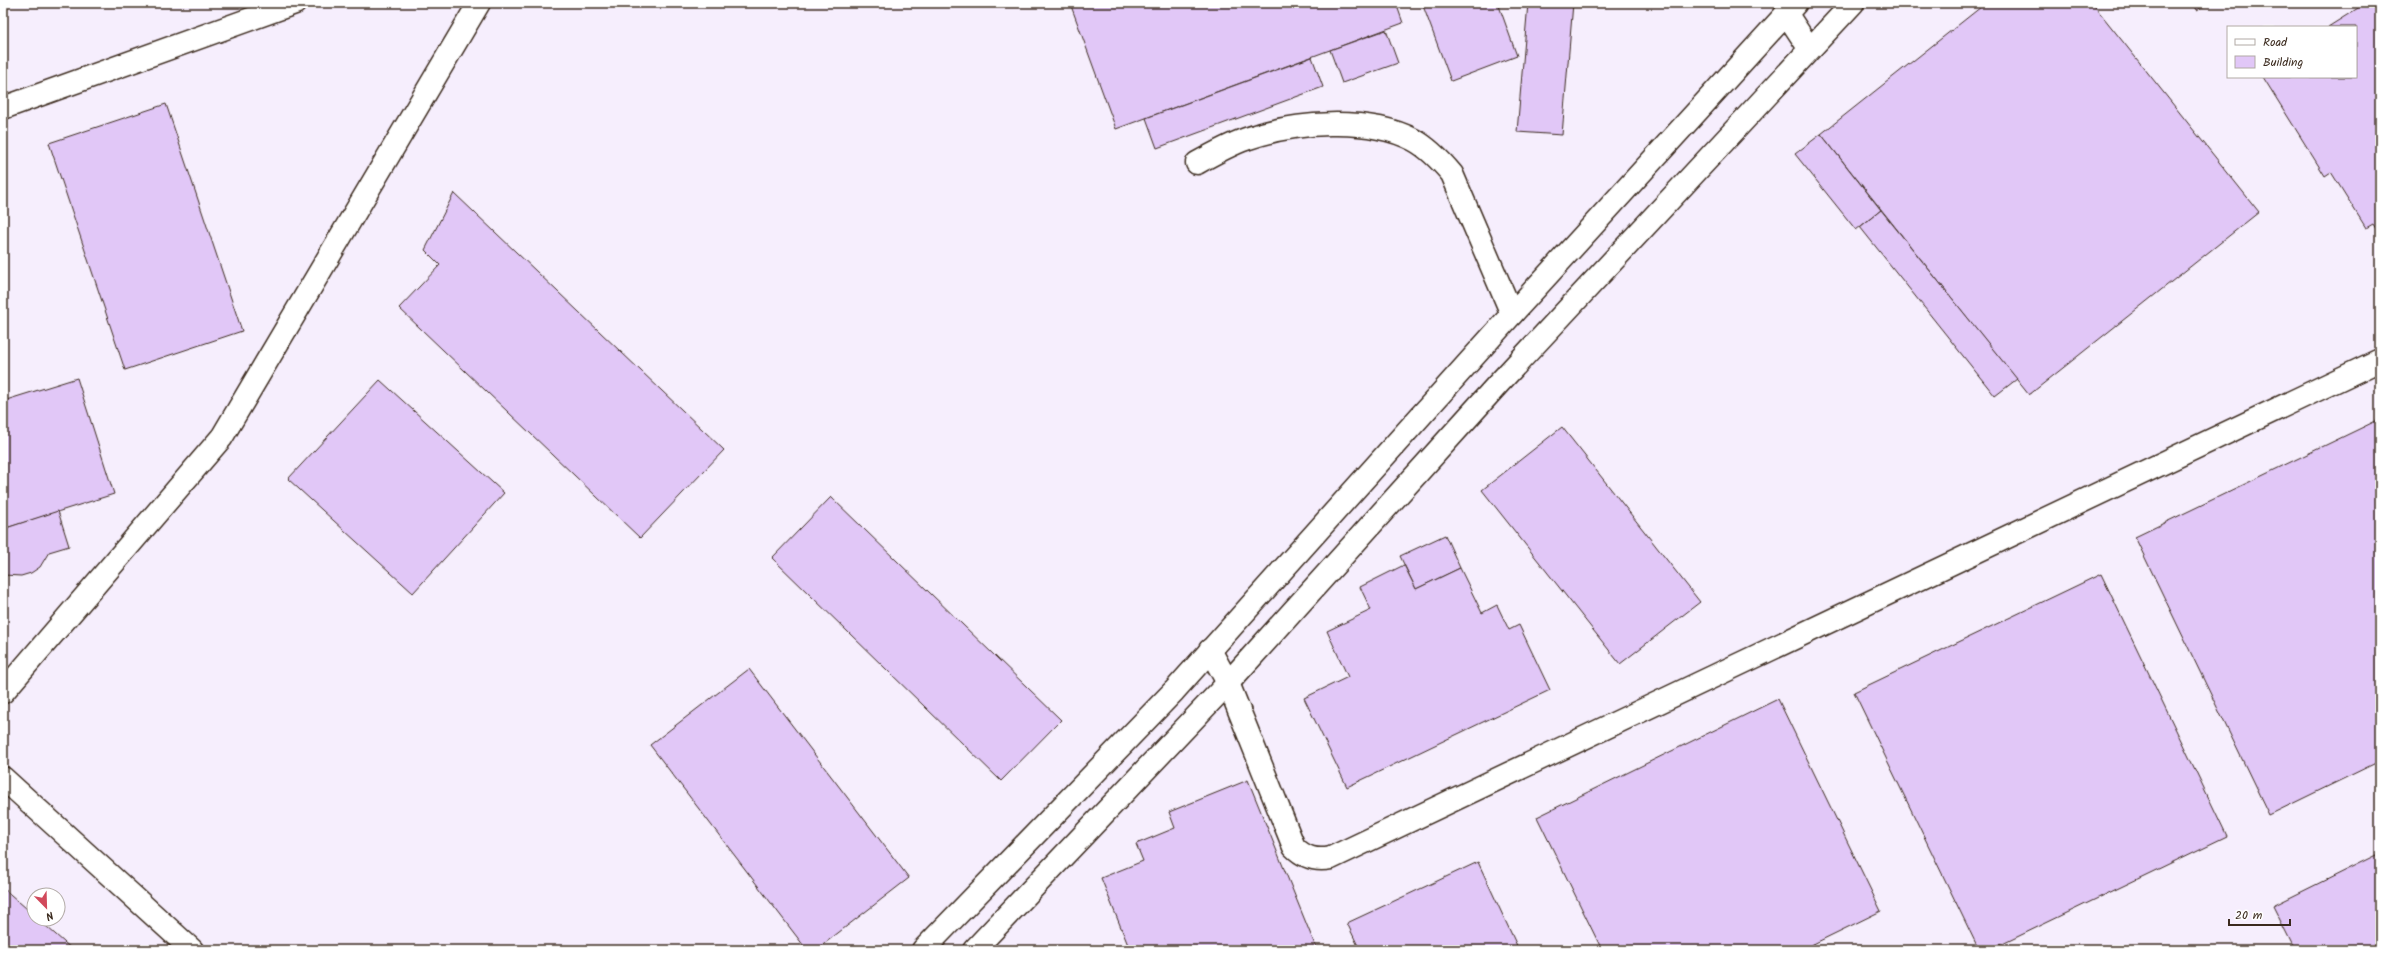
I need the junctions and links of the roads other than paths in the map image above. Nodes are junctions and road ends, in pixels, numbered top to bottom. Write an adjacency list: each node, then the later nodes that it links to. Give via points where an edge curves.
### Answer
1 (295, 3): 6 (street)
2 (479, 3): 12 (street, via 222,437)
3 (1852, 3): 5 (street)
4 (1790, 6): 5 (street); 8 (street)
5 (1809, 48): 11 (street, via 1499,383)
6 (3, 108)
7 (1197, 163): 8 (street, via 1246,139 1300,126 1362,126 1386,130 1414,140 1441,161 1452,174)
8 (1512, 314): 10 (street)
9 (2380, 360): 11 (street, via 1331,858 1310,858 1294,847)
10 (1210, 650): 11 (street); 15 (street, via 1174,691)
11 (1228, 683): 16 (street)
12 (3, 692)
13 (3, 778): 14 (street)
14 (192, 950)
15 (923, 950)
16 (974, 950)

